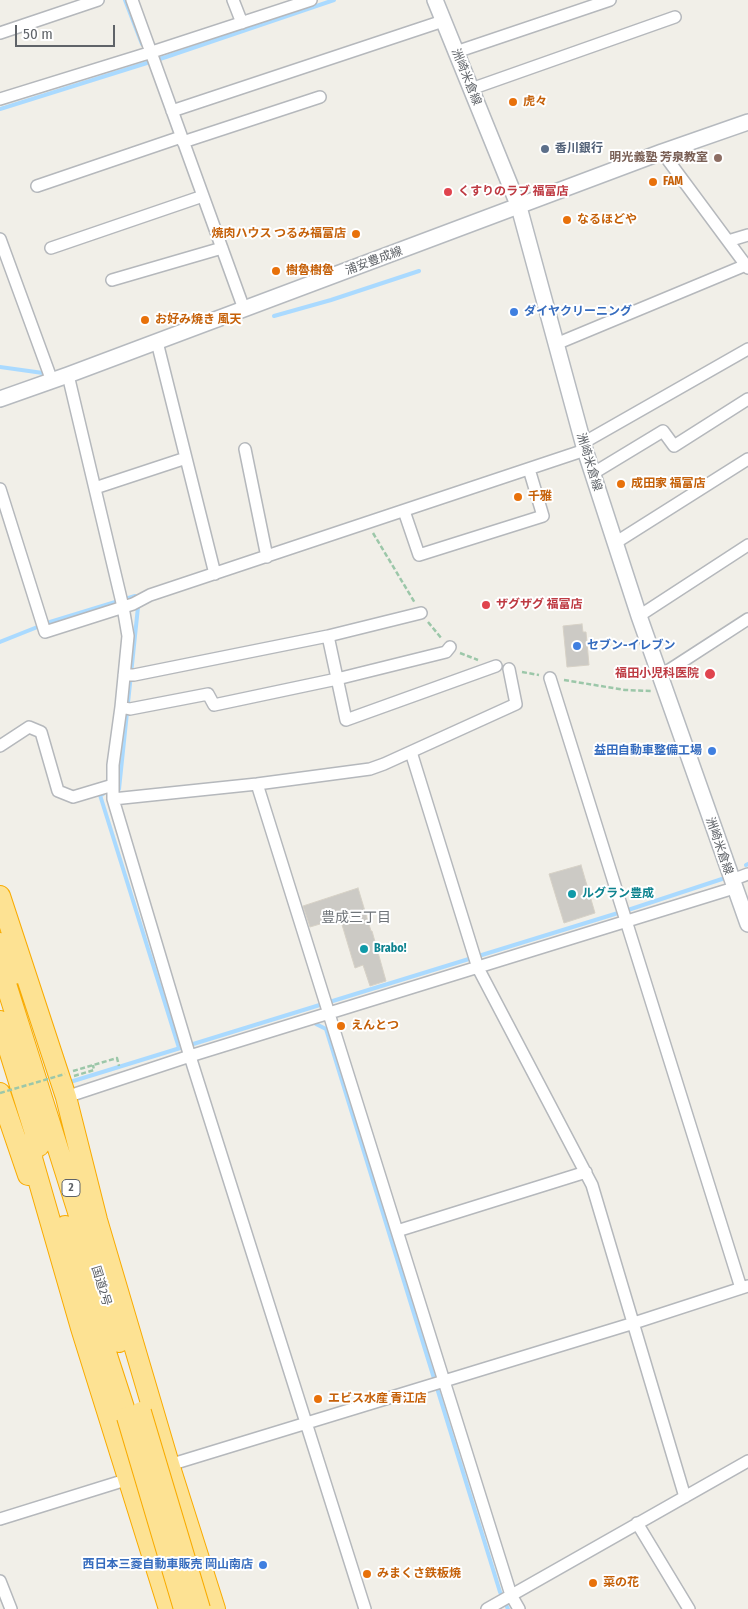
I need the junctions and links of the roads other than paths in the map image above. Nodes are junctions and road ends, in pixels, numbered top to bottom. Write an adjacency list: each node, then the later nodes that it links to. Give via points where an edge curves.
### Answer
1 (98, 0): 10 (street)
2 (132, 0): 12 (street)
3 (233, 0): 9 (street)
4 (310, 0): 9 (street)
5 (435, 0): 8 (main road, 洲崎米倉線)
6 (610, 0): 11 (street)
7 (675, 18): 13 (street)
8 (443, 21): 11 (main road, 洲崎米倉線); 16 (street)
9 (242, 23): 12 (street)
10 (0, 32)
11 (456, 52): 13 (main road, 洲崎米倉線)
12 (154, 58): 14 (street); 16 (street)
13 (471, 89): 22 (main road, 洲崎米倉線)
14 (1, 96)
15 (320, 97): 18 (street)
16 (172, 111): 18 (street)
17 (748, 122): 19 (main road, 浦安豊成線)
18 (182, 139): 20 (street); 21 (street)
19 (662, 152): 22 (main road, 浦安豊成線); 25 (street)
20 (37, 186)
21 (203, 196): 26 (street); 27 (street)
22 (519, 207): 30 (main road, 浦安豊成線); 32 (main road, 洲崎米倉線)
23 (748, 235): 25 (street)
24 (0, 239): 35 (street)
25 (728, 241): 28 (street)
26 (51, 248)
27 (222, 248): 29 (street); 30 (street)
28 (747, 266): 32 (street)
29 (112, 280)
30 (244, 309): 31 (main road, 浦安豊成線)
31 (157, 342): 34 (main road, 浦安豊成線); 40 (street)
32 (556, 344): 38 (main road, 洲崎米倉線)
33 (748, 350): 38 (street)
34 (68, 376): 35 (main road, 浦安豊成線); 44 (street)
35 (52, 381): 36 (main road, 浦安豊成線)
36 (0, 399)
37 (748, 399): 43 (street, via 674,446 664,431)
38 (584, 447): 42 (street); 43 (main road, 洲崎米倉線)
39 (244, 449): 49 (street)
40 (186, 458): 44 (street); 50 (street)
41 (748, 458): 47 (street)
42 (529, 469): 46 (street); 46 (street, via 543,516 419,555)
43 (592, 474): 47 (main road, 洲崎米倉線)
44 (94, 488): 51 (street)
45 (0, 489): 51 (street, via 46,632)
46 (404, 511): 49 (street)
47 (615, 543): 53 (main road, 洲崎米倉線)
48 (748, 545): 53 (street)
49 (267, 557): 50 (street)
50 (215, 574): 51 (street)
51 (128, 602): 59 (street)
52 (421, 613): 55 (street)
53 (639, 616): 60 (main road, 洲崎米倉線)
54 (748, 619): 60 (street)
55 (328, 636): 59 (street); 61 (street)
56 (450, 647): 61 (street, via 446,652)
57 (496, 666): 61 (street, via 346,720)
58 (509, 669): 65 (street, via 516,704)
59 (129, 675): 63 (street)
60 (660, 676): 70 (main road, 洲崎米倉線)
61 (337, 678): 63 (street, via 214,705 208,694)
62 (550, 678): 72 (street)
63 (125, 708): 66 (street, via 113,765)
64 (0, 746): 66 (street, via 29,727 40,732 58,791 72,797)
65 (411, 752): 67 (street, via 370,769); 75 (street)
66 (113, 784): 68 (street)
67 (258, 784): 68 (street); 77 (street)
68 (113, 799): 79 (street)
69 (748, 874): 70 (street)
70 (733, 884): 72 (street); 73 (main road, 洲崎米倉線)
71 (0, 896): 81 (highway, 2)
72 (624, 914): 75 (street); 87 (street)
73 (748, 924)
74 (0, 943): 85 (highway, via 19,984 74,1160)
75 (476, 961): 77 (street); 84 (street)
76 (0, 965): 91 (highway, 国道2号 / 2)
77 (327, 1007): 79 (street, via 314,1018); 86 (street)
78 (0, 1020): 83 (highway, 国道2号 / 2)
79 (188, 1050): 81 (street); 92 (street)
80 (0, 1093): 82 (highway)
81 (66, 1097): 85 (highway, 2)
82 (3, 1114): 89 (highway)
83 (35, 1133): 89 (highway, via 32,1158); 91 (highway, 国道2号 / 2)
84 (586, 1172): 86 (street); 88 (street)
85 (97, 1220): 94 (highway)
86 (397, 1231): 90 (street)
87 (744, 1287): 88 (street)
88 (634, 1323): 90 (street); 96 (street)
89 (81, 1328): 95 (highway)
90 (438, 1382): 92 (street); 100 (street)
91 (134, 1414): 103 (highway, 国道2号 / 2, bridge); 104 (highway, 国道2号 / 2, bridge)
92 (306, 1423): 94 (street); 106 (street)
93 (748, 1461): 96 (street)
94 (169, 1464): 95 (street); 105 (highway)
95 (129, 1479): 97 (street); 102 (highway)
96 (685, 1497): 98 (street)
97 (0, 1519)
98 (637, 1523): 100 (street); 109 (street)
99 (0, 1581): 101 (street)
100 (506, 1598): 107 (street); 108 (street)
101 (11, 1609)
102 (169, 1609)
103 (184, 1609)
104 (200, 1609)
105 (215, 1609)
106 (365, 1609)
107 (487, 1609)
108 (519, 1609)
109 (689, 1609)

